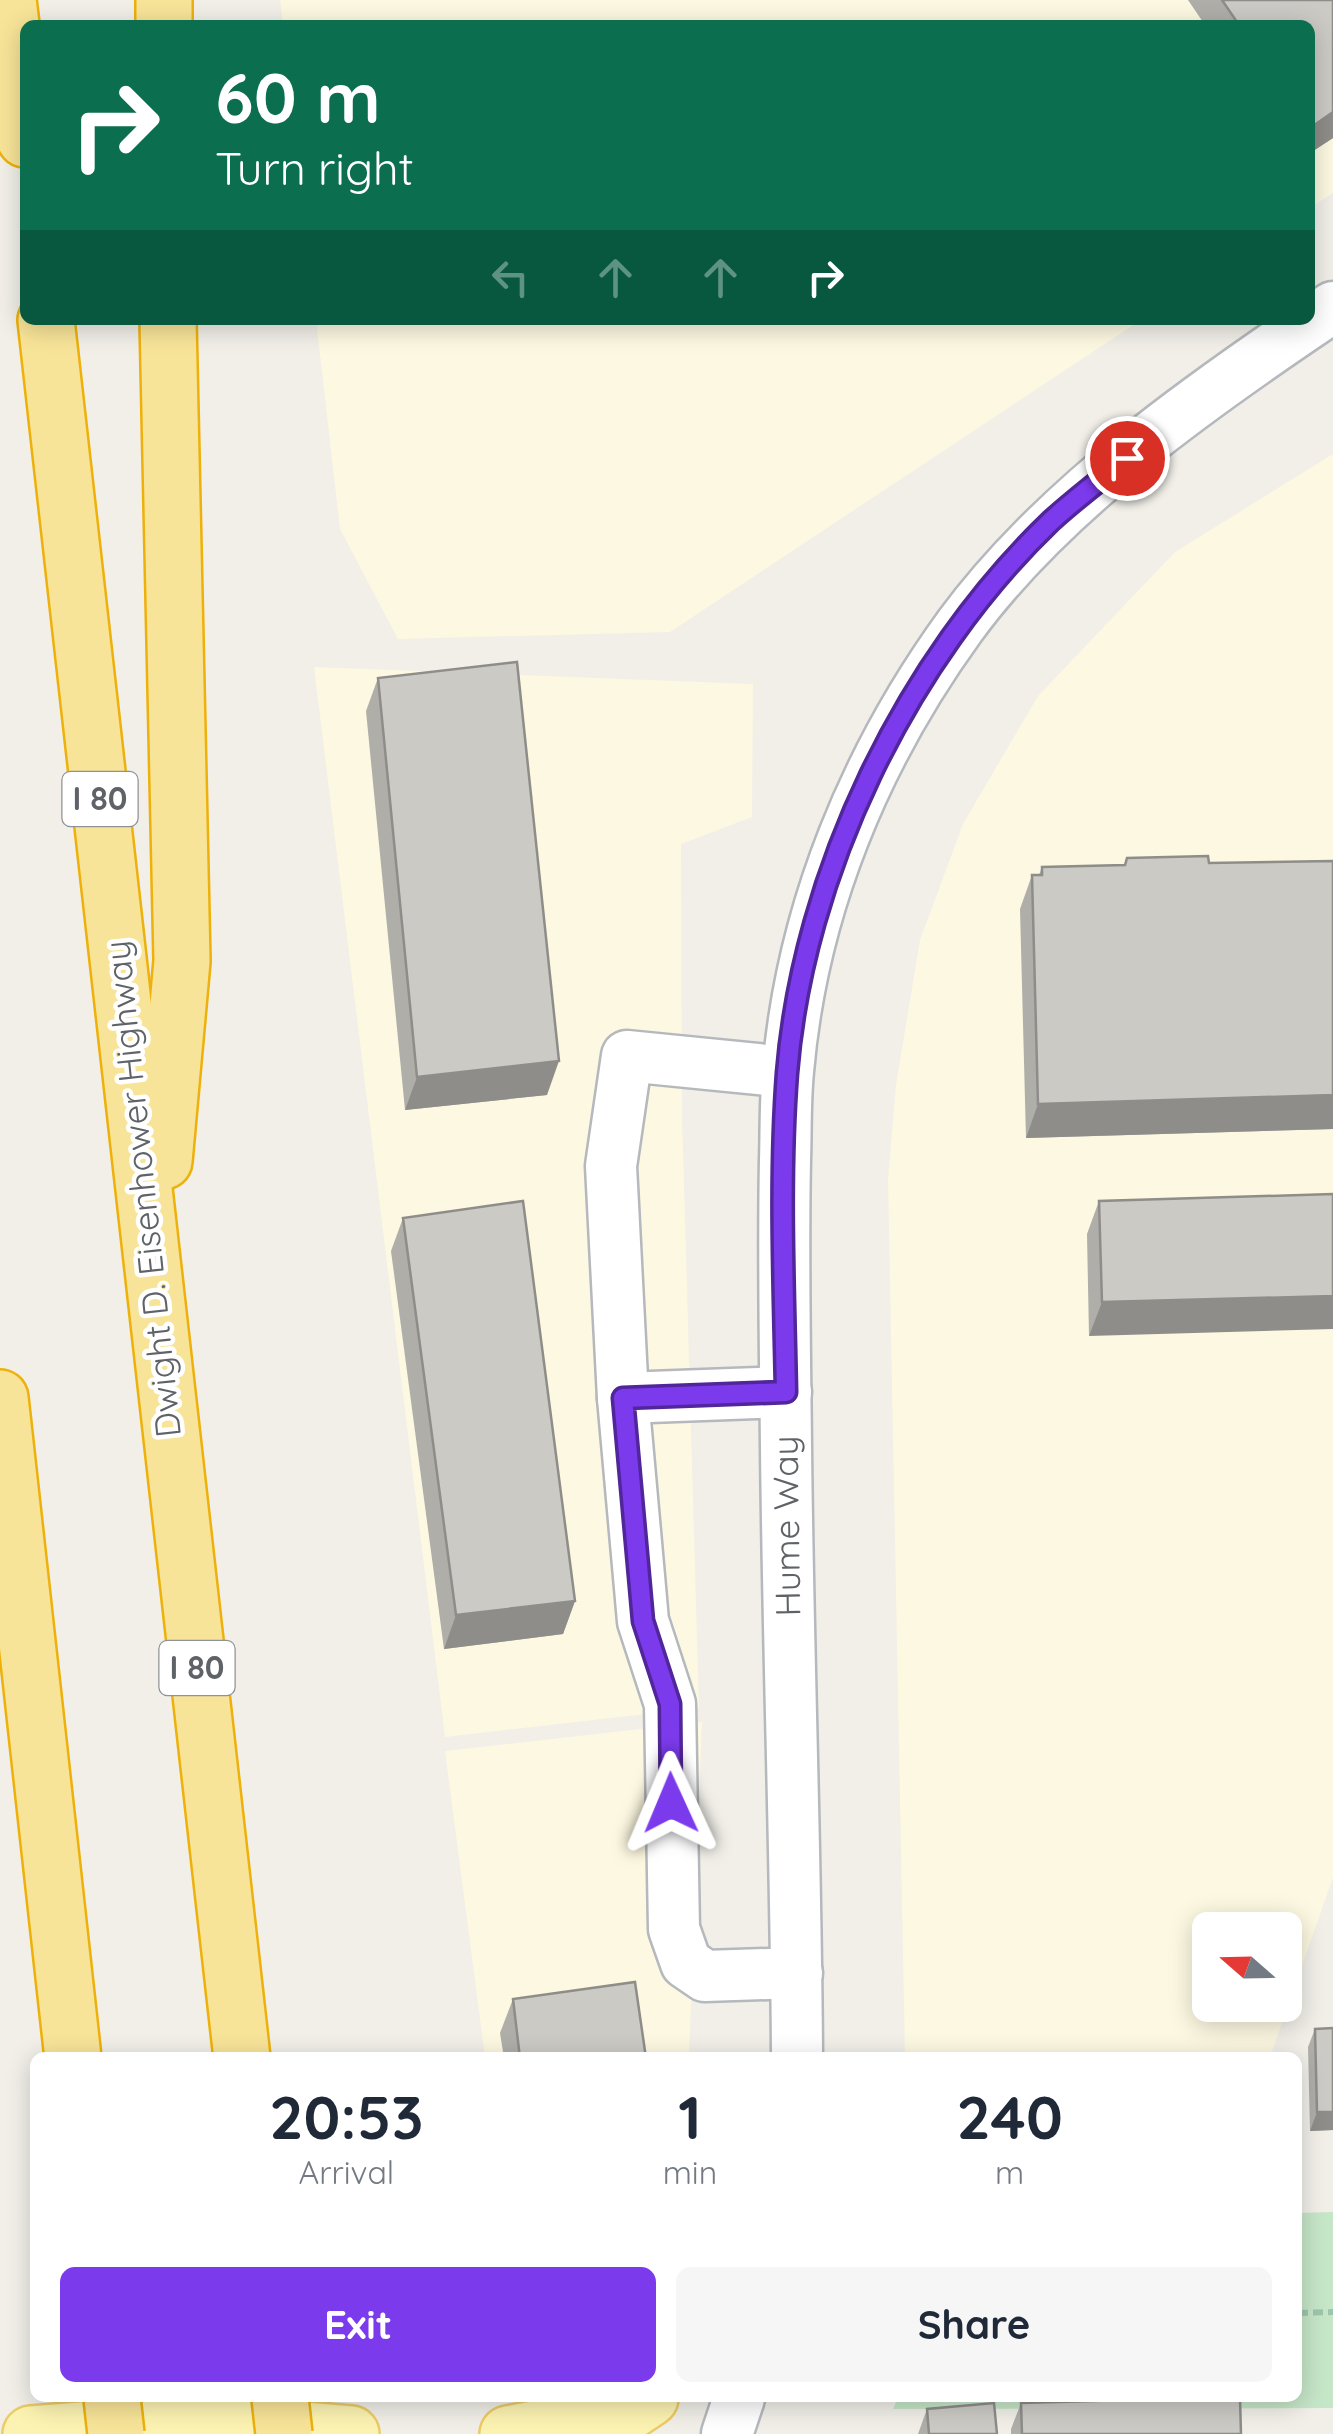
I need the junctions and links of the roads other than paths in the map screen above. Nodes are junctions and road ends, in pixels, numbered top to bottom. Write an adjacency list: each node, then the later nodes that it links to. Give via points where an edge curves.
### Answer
1 (8, 0): 2 (highway)
2 (20, 99)
3 (47, 325): 7 (highway, Dwight D. Eisenhower Highway / I 80)
4 (168, 325): 7 (highway, via 182,962)
5 (1306, 325): 6 (street, Hume Way, via 1051,521 960,627 870,773 842,838 813,929)
6 (788, 1072): 8 (street, Hume Way); 10 (street, via 627,1056 612,1166)
7 (153, 1278): 13 (highway, Dwight D. Eisenhower Highway / I 80)
8 (786, 1392): 10 (street); 11 (street, Hume Way)
9 (0, 1398): 12 (highway)
10 (623, 1398): 11 (street, via 643,1621 670,1704 674,1929 686,1963 705,1976)
11 (796, 1973): 14 (street, Hume Way)
12 (72, 2052)
13 (241, 2052)
14 (797, 2052)
15 (112, 2402): 20 (highway, bridge)
16 (280, 2402): 21 (highway, bridge)
17 (644, 2402): 23 (main road, via 632,2410)
18 (738, 2402): 24 (street)
19 (30, 2434): 22 (main road, via 198,2421)
20 (116, 2434)
21 (284, 2434)
22 (351, 2434)
23 (508, 2434)
24 (728, 2434)

